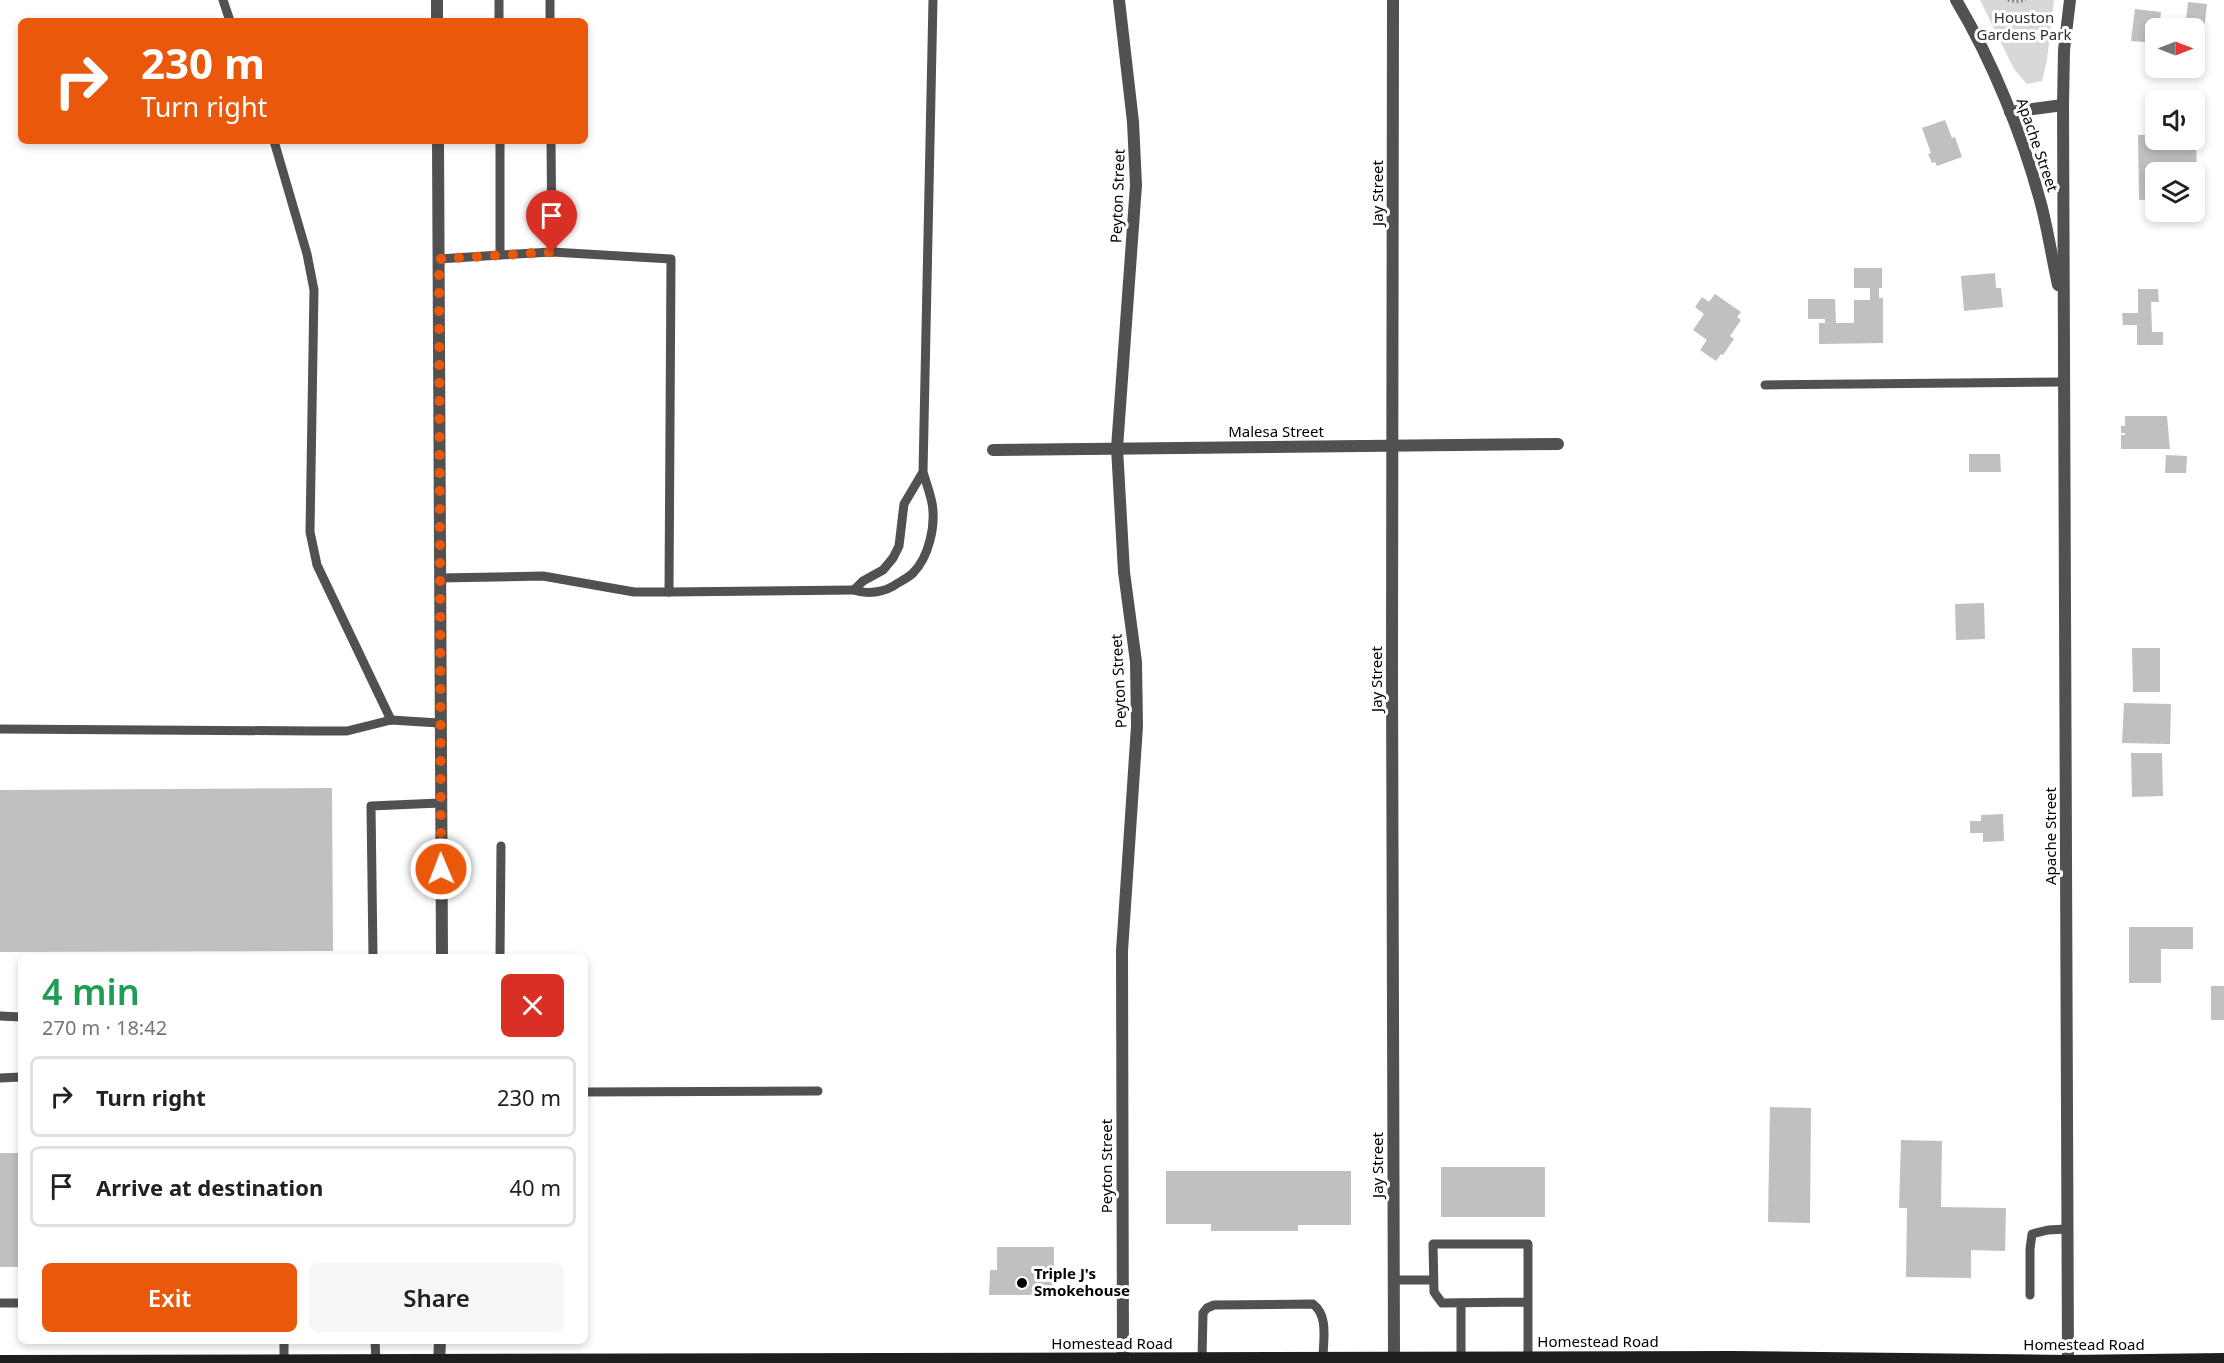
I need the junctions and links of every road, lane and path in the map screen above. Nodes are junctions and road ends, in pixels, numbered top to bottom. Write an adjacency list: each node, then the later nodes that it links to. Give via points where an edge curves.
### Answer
1 (223, 0): 12 (lane)
2 (437, 0): 13 (street)
3 (499, 0): 14 (lane)
4 (550, 0): 15 (lane)
5 (933, 0): 32 (lane)
6 (1119, 0): 30 (street, Peyton Street, via 1136,185)
7 (1393, 0): 29 (street, Jay Street)
8 (1956, 0): 17 (street, Apache Street)
9 (2008, 0): 10 (path)
10 (2026, 0)
11 (2070, 0): 16 (street, Apache Street)
12 (229, 18)
13 (437, 18)
14 (499, 18)
15 (550, 18)
16 (2063, 105): 17 (street); 25 (street, Apache Street)
17 (2010, 112): 25 (street, Apache Street, via 2040,202)
18 (275, 144): 36 (lane, via 314,290 310,532 317,565)
19 (438, 144): 24 (street)
20 (500, 144): 23 (lane)
21 (551, 144): 22 (lane)
22 (552, 252): 23 (lane); 34 (lane, via 671,259)
23 (500, 255): 24 (lane)
24 (439, 259): 33 (street)
25 (2064, 310): 26 (street, Apache Street)
26 (2065, 382): 27 (lane); 50 (street, Apache Street)
27 (1765, 386)
28 (1558, 444): 29 (street, Malesa Street)
29 (1394, 446): 30 (street, Malesa Street); 51 (street, Jay Street)
30 (1118, 448): 31 (street, Malesa Street); 72 (street, Peyton Street, via 1124,572 1136,662 1137,726 1122,951)
31 (993, 450)
32 (923, 472): 35 (lane, via 904,504 899,546 893,558); 35 (lane, via 933,505 929,547 914,572 894,586 863,594)
33 (439, 578): 34 (lane, via 543,576 634,592); 37 (street)
34 (669, 591): 35 (lane)
35 (854, 591)
36 (391, 720): 37 (lane); 38 (lane, via 346,731 315,732)
37 (440, 723): 39 (street)
38 (0, 729)
39 (440, 803): 41 (lane, via 371,806); 42 (street)
40 (501, 846): 43 (lane)
41 (374, 954)
42 (442, 954)
43 (500, 954)
44 (0, 1016): 45 (lane)
45 (18, 1017)
46 (18, 1077): 47 (lane)
47 (0, 1078)
48 (818, 1091): 49 (lane)
49 (588, 1092)
50 (2067, 1229): 53 (lane, via 2032,1234); 74 (street, Apache Street)
51 (1394, 1280): 52 (lane); 61 (street, Jay Street)
52 (1433, 1280): 54 (lane, via 1433,1245 1528,1244); 57 (lane, via 1434,1292 1442,1303)
53 (2030, 1295)
54 (1528, 1302): 57 (lane); 63 (lane)
55 (0, 1303): 56 (lane)
56 (18, 1303)
57 (1461, 1303): 62 (lane)
58 (284, 1344): 70 (lane)
59 (375, 1344): 67 (lane)
60 (440, 1344): 71 (street)
61 (1394, 1358): 62 (main road, Homestead Road); 65 (main road, Homestead Road)
62 (1461, 1358): 63 (main road, Homestead Road)
63 (1528, 1358): 74 (main road, Homestead Road)
64 (1202, 1359): 65 (lane, via 1203,1313 1207,1308 1313,1304 1323,1316); 72 (main road, Homestead Road); 73 (main road, Homestead Road)
65 (1323, 1359): 73 (main road, Homestead Road)
66 (2224, 1359): 74 (main road, Homestead Road)
67 (376, 1360): 70 (main road, Homestead Road); 71 (main road, Homestead Road)
68 (854, 1360): 71 (main road, Homestead Road); 72 (main road, Homestead Road)
69 (0, 1361): 70 (main road, Homestead Road)
70 (284, 1361)
71 (440, 1361)
72 (1123, 1361)
73 (1275, 1361)
74 (2068, 1362)

